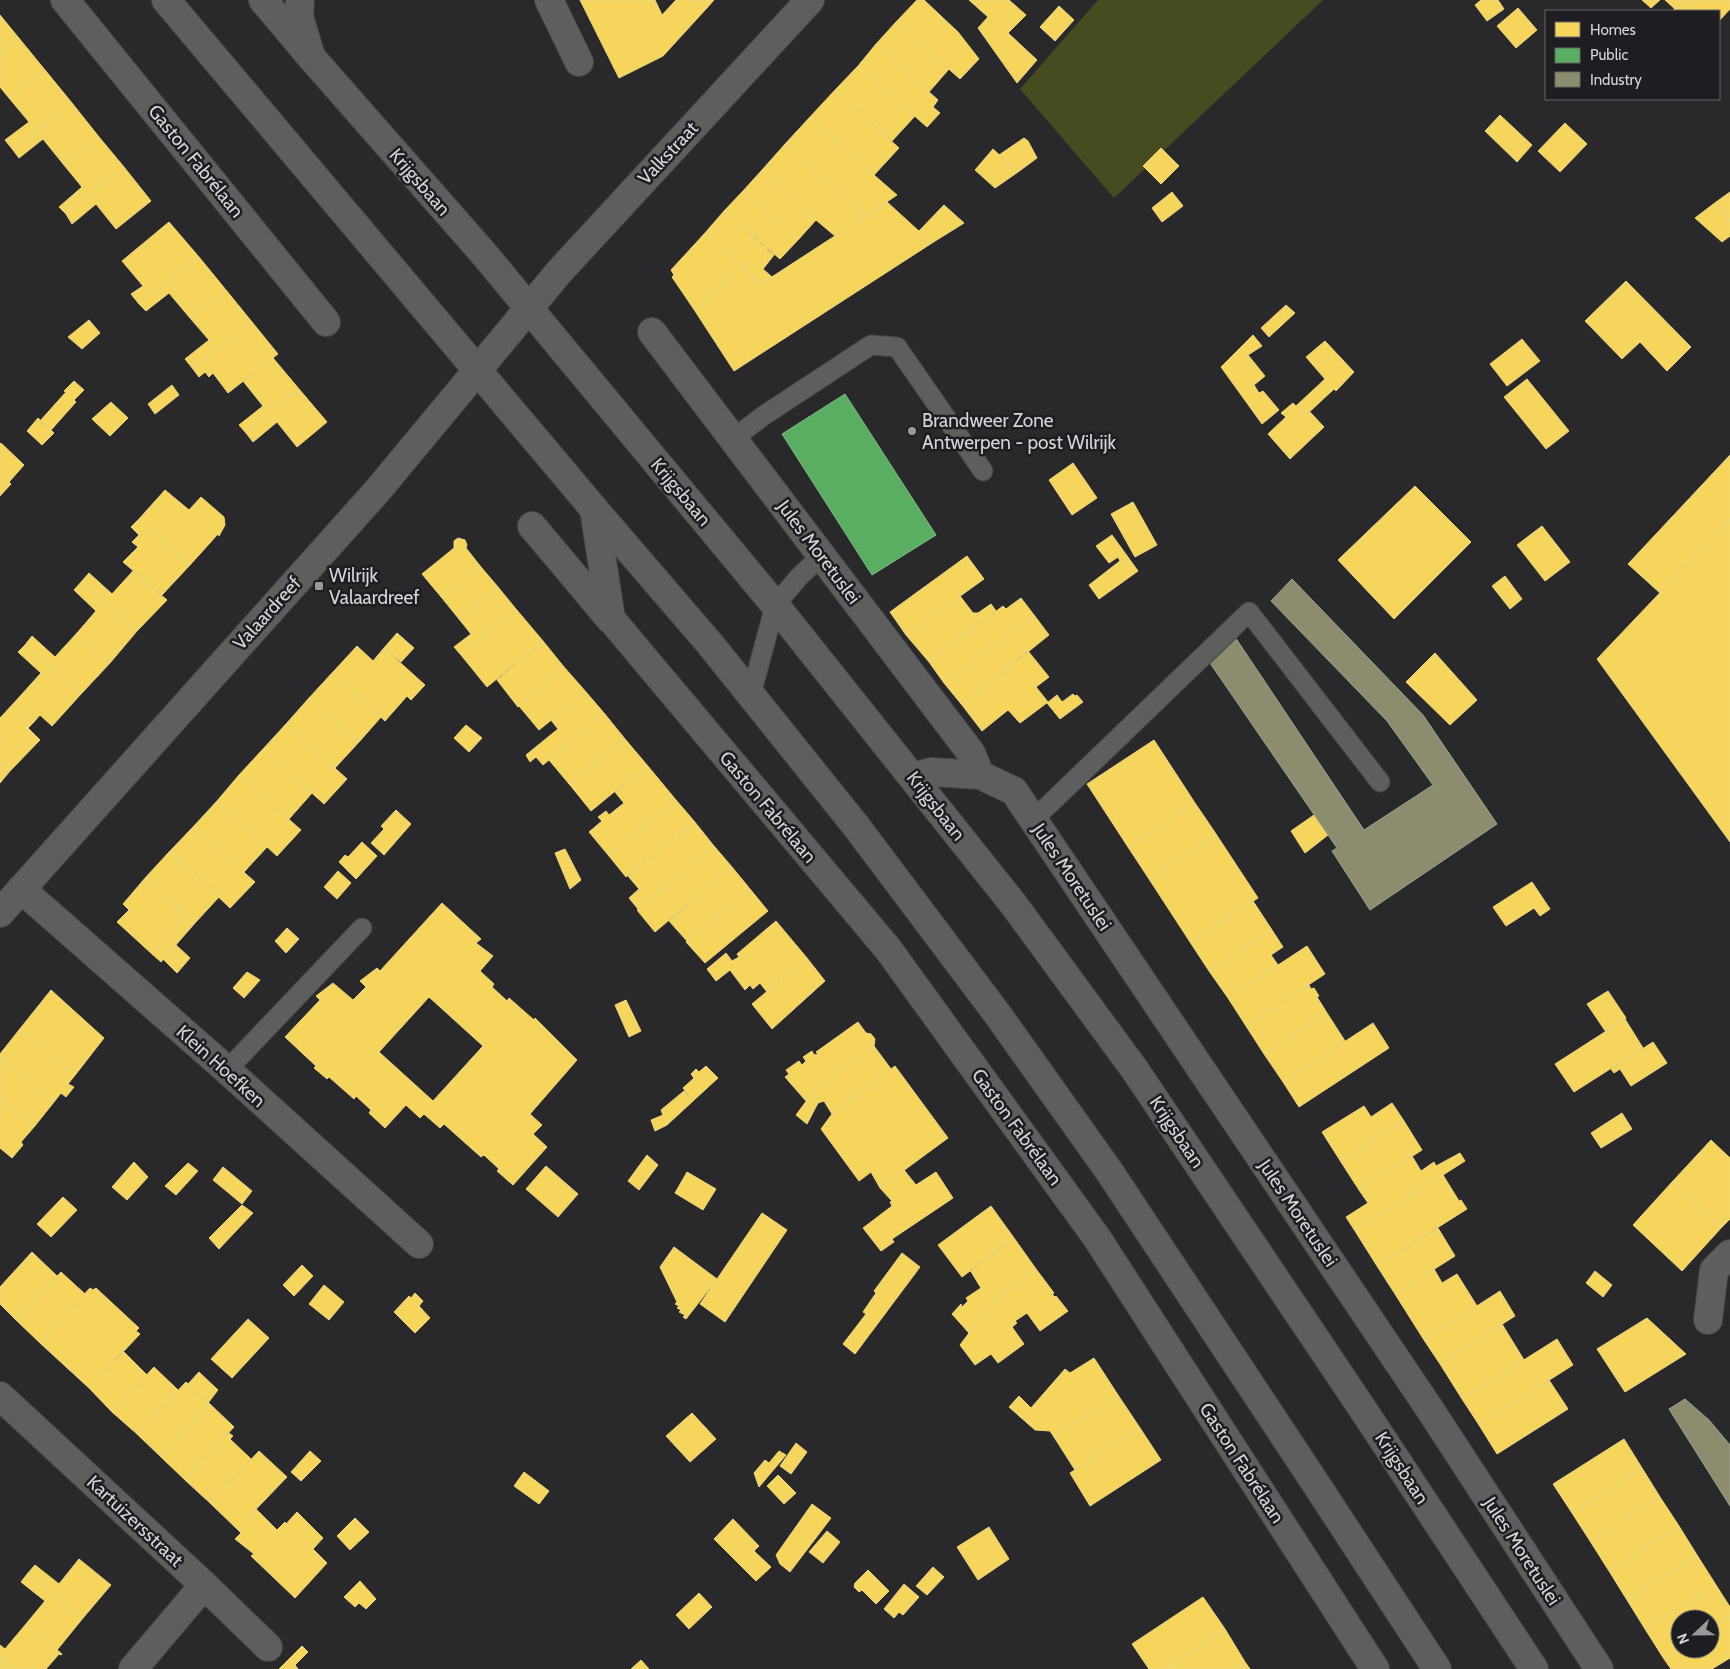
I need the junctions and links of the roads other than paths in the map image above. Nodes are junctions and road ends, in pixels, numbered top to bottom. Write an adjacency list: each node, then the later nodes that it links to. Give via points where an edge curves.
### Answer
1 (65, 0): 10 (street, Gaston Fabrélaan)
2 (166, 0): 12 (street)
3 (263, 0): 7 (street, Krijgsbaan)
4 (300, 0): 7 (street, via 299,16)
5 (549, 0): 8 (street)
6 (810, 0): 9 (street, Valkstraat)
7 (311, 57): 9 (street, Krijgsbaan)
8 (579, 62)
9 (529, 308): 12 (street, Valaardreef); 18 (street, Krijgsbaan)
10 (326, 322)
11 (652, 332): 13 (street, Jules Moretuslei)
12 (478, 370): 15 (street); 25 (street, Valaardreef, via 378,490)
13 (733, 439): 14 (lane, via 871,346 897,347); 17 (street, Jules Moretuslei)
14 (983, 471)
15 (594, 509): 19 (street); 20 (street)
16 (532, 526): 19 (street, Gaston Fabrélaan)
17 (821, 556): 18 (lane); 21 (street, Jules Moretuslei, via 971,753)
18 (775, 606): 20 (lane); 22 (street, Krijgsbaan)
19 (611, 619): 36 (street, Gaston Fabrélaan, via 888,949 1097,1238)
20 (751, 695): 37 (street, via 856,826 998,1015 1109,1171)
21 (980, 775): 22 (street, Jules Moretuslei, via 931,772); 24 (street, Jules Moretuslei, via 1014,791)
22 (913, 777): 38 (street, Krijgsbaan, via 1014,905 1135,1070)
23 (1380, 782): 24 (lane, via 1249,612)
24 (1033, 820): 39 (street, Jules Moretuslei, via 1429,1408)
25 (21, 889): 26 (street, Valaardreef); 28 (street, Klein Hoefken)
26 (0, 913)
27 (362, 928): 28 (lane)
28 (227, 1070): 29 (street, Klein Hoefken)
29 (419, 1244)
30 (1730, 1254): 31 (street, via 1714,1270)
31 (1708, 1320)
32 (0, 1396): 33 (street, Kartuizersstraat)
33 (204, 1585): 34 (street, Kartuizersstraat); 35 (street)
34 (268, 1647)
35 (133, 1669)
36 (1375, 1669)
37 (1437, 1669)
38 (1534, 1669)
39 (1599, 1669)

